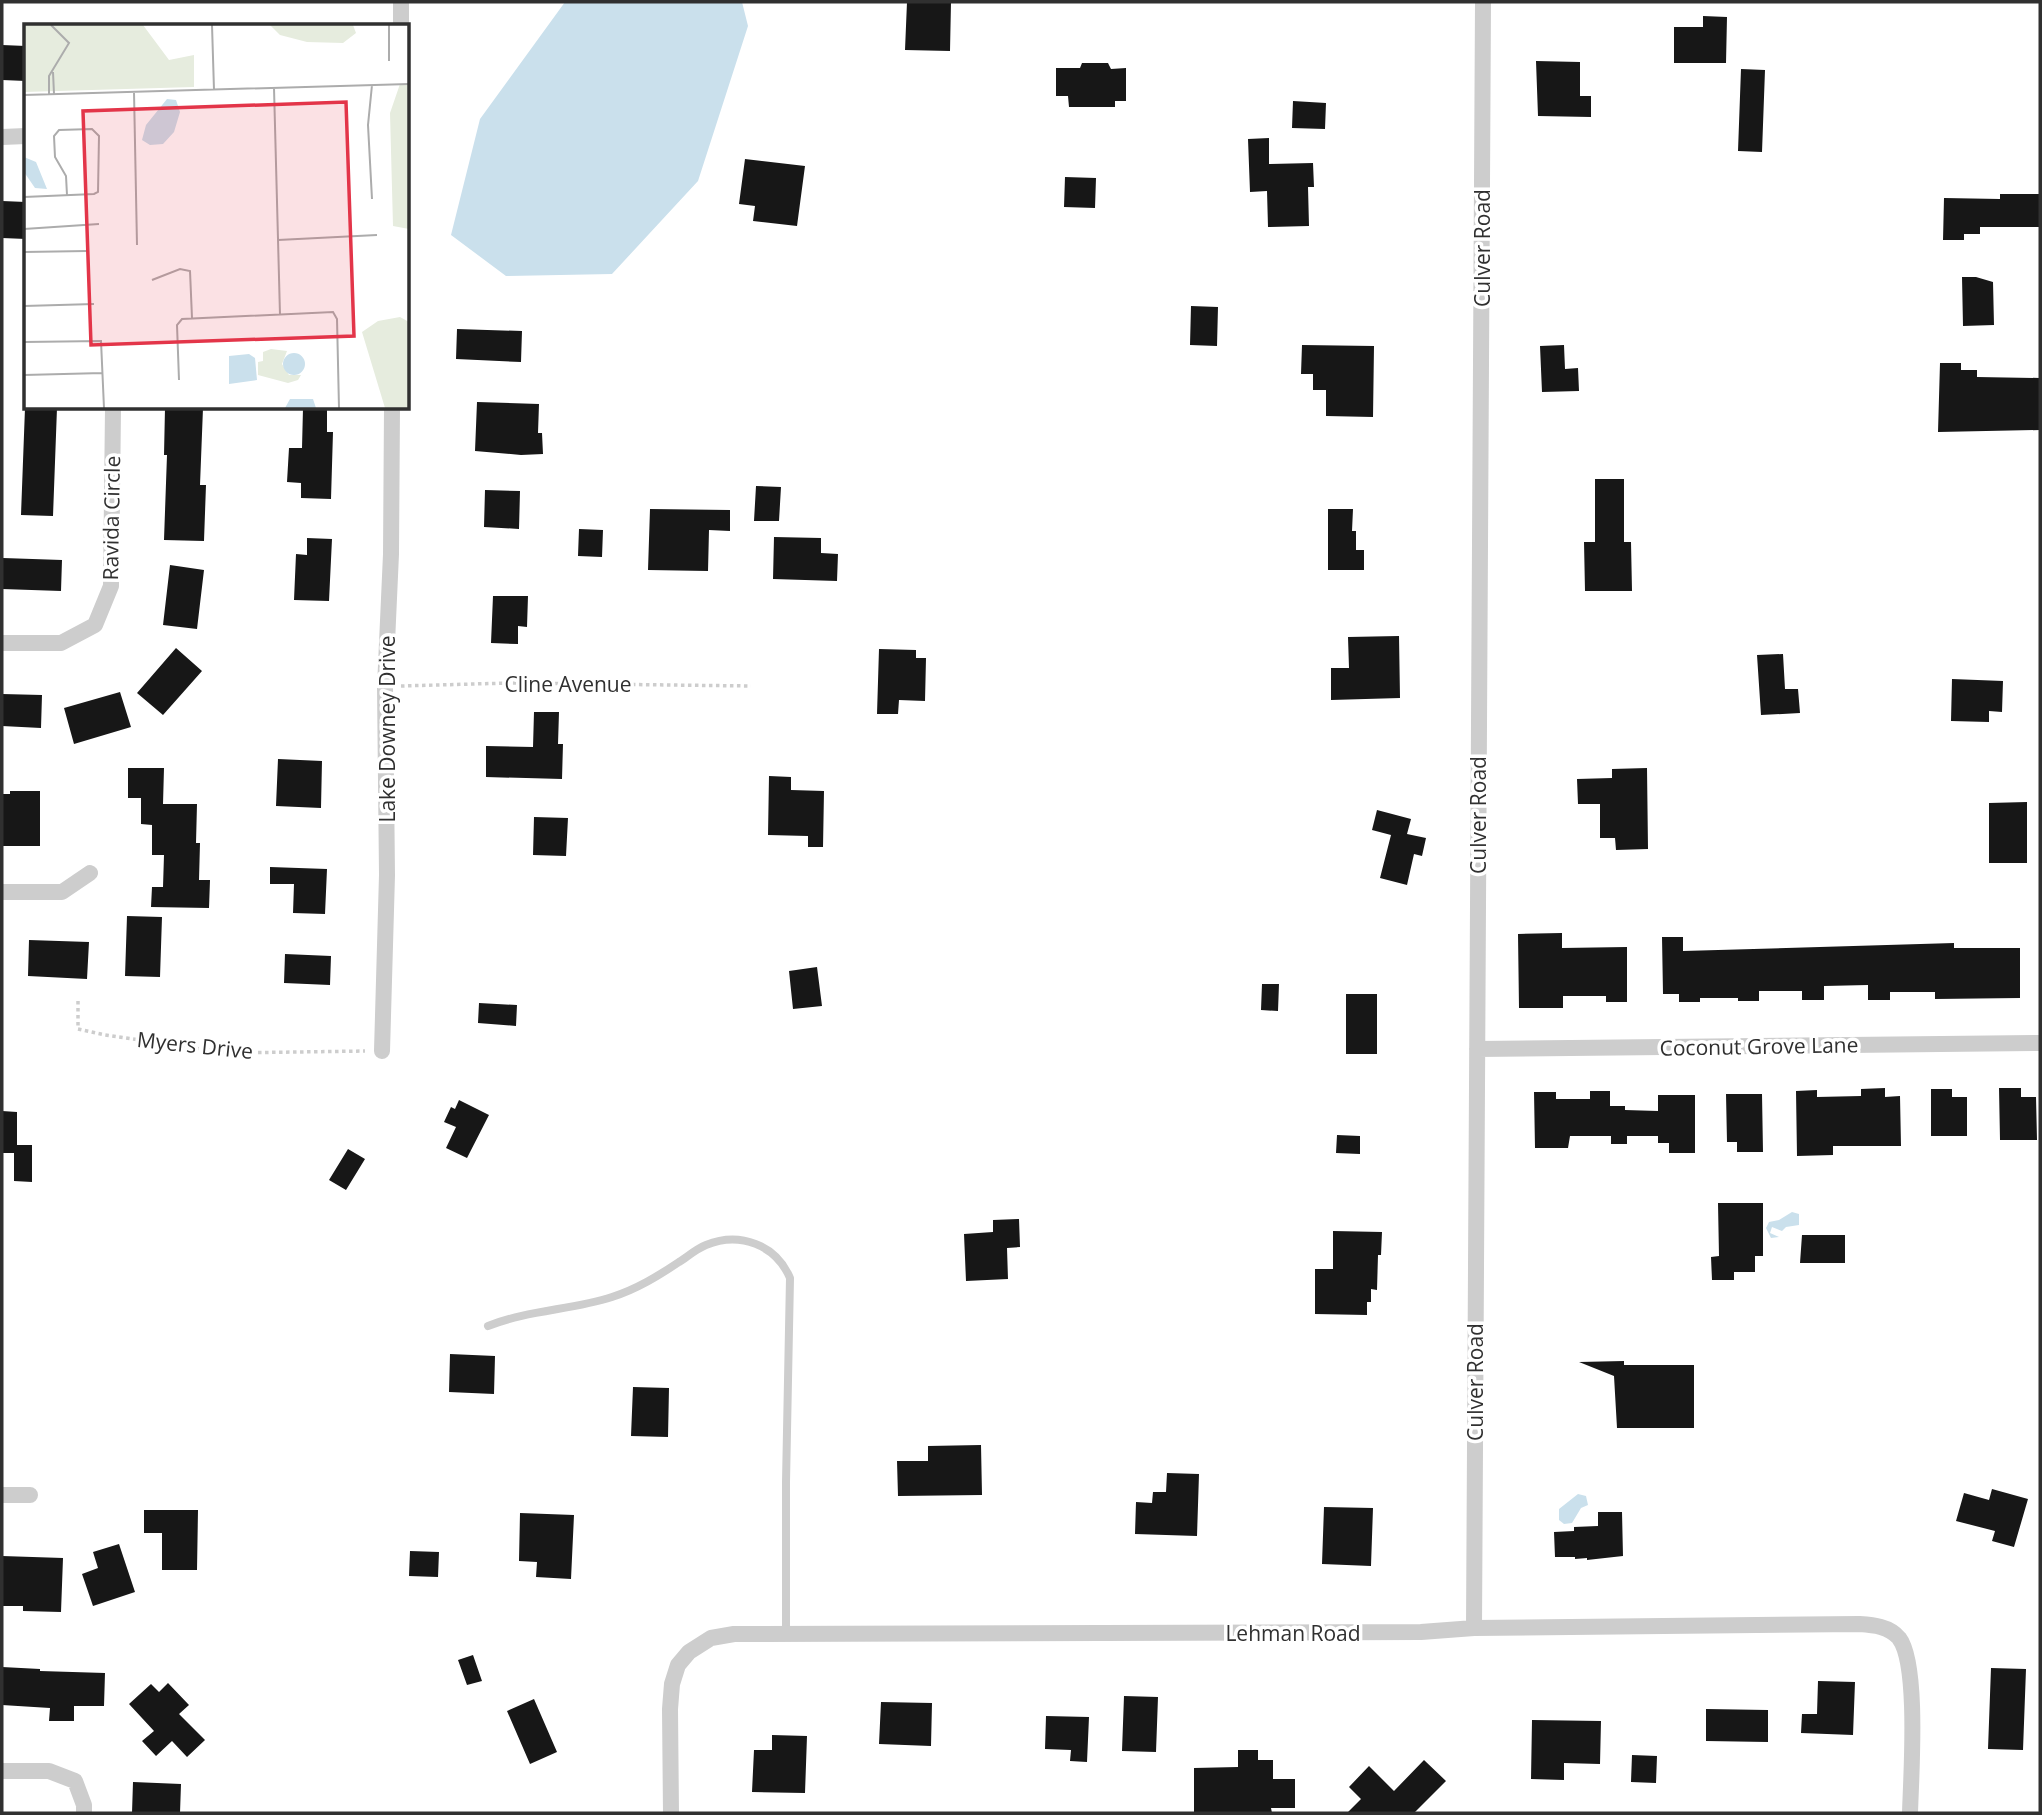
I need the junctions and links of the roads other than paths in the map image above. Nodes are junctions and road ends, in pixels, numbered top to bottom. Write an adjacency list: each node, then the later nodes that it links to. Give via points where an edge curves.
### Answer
1 (401, 2): 3 (street)
2 (1483, 2): 12 (street, Culver Road)
3 (401, 24)
4 (24, 136): 5 (street)
5 (2, 137)
6 (113, 410): 8 (street, Ravida Circle, via 111,586 95,625 61,643)
7 (392, 410): 13 (street, Lake Downey Drive)
8 (2, 643)
9 (90, 873): 10 (street, via 62,892)
10 (2, 892)
11 (2040, 1043): 12 (street, Coconut Grove Lane)
12 (1477, 1049): 17 (street, Culver Road)
13 (382, 1051)
14 (488, 1326): 18 (lane, via 510,1317 621,1294 705,1245 724,1241 768,1249 784,1264 790,1278)
15 (2, 1495): 16 (street)
16 (30, 1495)
17 (1474, 1628): 18 (street, Lehman Road, via 1421,1632); 22 (street, Lehman Road, via 1881,1626 1898,1636 1908,1654)
18 (786, 1634): 21 (street, Lehman Road, via 711,1638 688,1652 678,1665 672,1684)
19 (2, 1771): 20 (street, via 49,1771 75,1782)
20 (84, 1813)
21 (671, 1813)
22 (1910, 1813)

